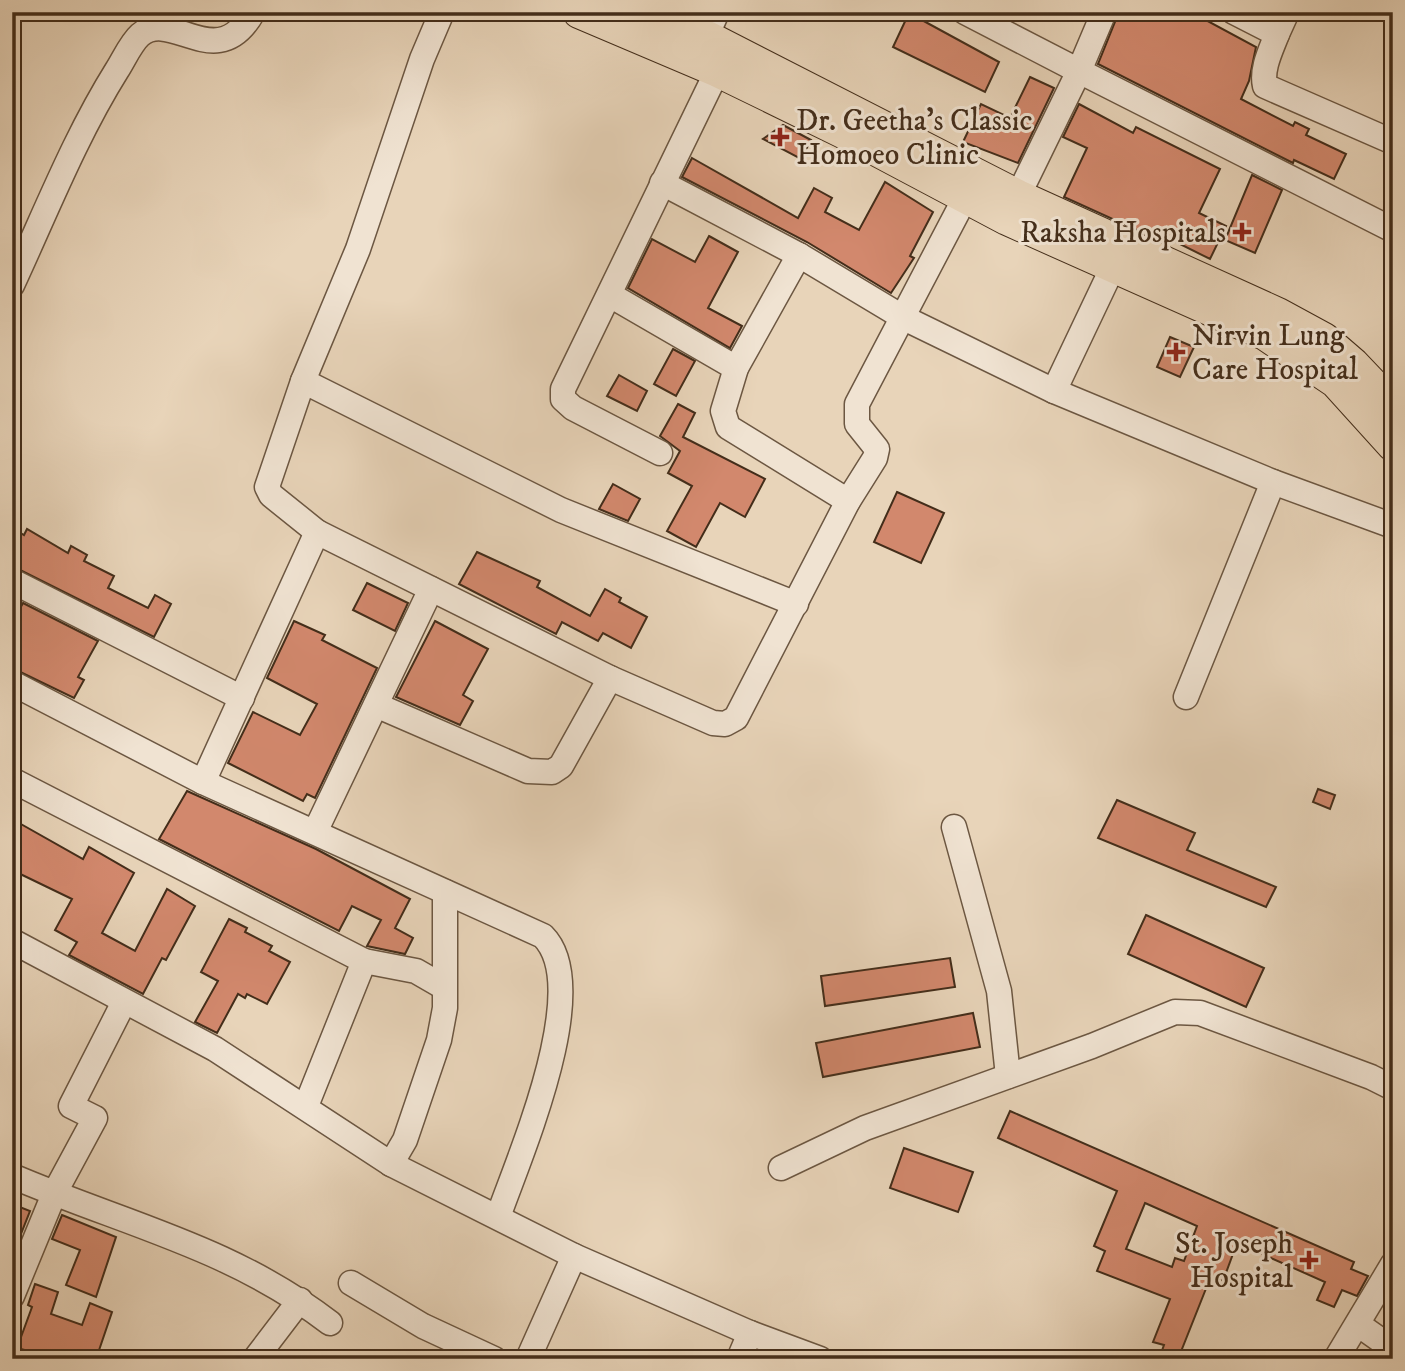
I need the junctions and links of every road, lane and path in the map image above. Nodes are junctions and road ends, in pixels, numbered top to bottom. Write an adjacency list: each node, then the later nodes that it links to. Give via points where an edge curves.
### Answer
1 (253, 12): 18 (street, via 226,40 157,28 138,36 100,97)
2 (442, 12): 22 (street, via 358,249)
3 (579, 12): 9 (main road)
4 (644, 12): 9 (main road)
5 (965, 12): 10 (street)
6 (1104, 12): 10 (street)
7 (1234, 12): 8 (street)
8 (1282, 23): 11 (street, via 1266,64 1265,86)
9 (713, 46): 12 (street); 13 (main road); 14 (main road, via 843,132)
10 (1079, 71): 13 (street); 15 (street)
11 (1393, 142)
12 (662, 183): 16 (street); 19 (street)
13 (1018, 196): 17 (main road)
14 (965, 198): 17 (main road); 20 (street)
15 (1393, 230)
16 (799, 255): 20 (street); 21 (street)
17 (1119, 255): 23 (street); 24 (main road, via 1278,314 1324,339); 25 (main road, via 1305,359 1336,382)
18 (12, 285)
19 (610, 295): 21 (street); 26 (street, via 566,378 563,399)
20 (904, 318): 23 (street); 28 (street, via 857,404 857,424 877,449)
21 (736, 368): 28 (street, via 723,411 728,427)
22 (303, 381): 30 (street, via 267,487); 33 (street, via 561,510)
23 (1054, 391): 27 (street)
24 (1393, 406)
25 (1393, 445)
26 (660, 453)
27 (1273, 482): 29 (street); 36 (street)
28 (848, 501): 33 (street)
29 (1393, 526)
30 (317, 532): 32 (street); 37 (street)
31 (12, 582): 37 (street)
32 (431, 589): 34 (street); 38 (street)
33 (796, 604): 34 (street, via 736,718 725,724 713,723)
34 (610, 678): 38 (street, via 561,766 552,772 528,771)
35 (12, 683): 40 (street)
36 (1186, 697)
37 (242, 698): 40 (street)
38 (376, 705): 42 (street)
39 (12, 780): 45 (street)
40 (203, 782): 42 (street)
41 (954, 827): 48 (street, via 999,991)
42 (315, 832): 43 (street)
43 (445, 892): 46 (street); 55 (street, via 543,936 554,946 557,959 559,1021 554,1058)
44 (12, 941): 47 (street)
45 (364, 961): 46 (street, via 416,971); 50 (street)
46 (442, 986): 51 (street, via 439,1040 405,1140)
47 (124, 1002): 50 (street, via 215,1049); 54 (street, via 71,1105 95,1118)
48 (1008, 1076): 49 (street, via 1185,1011); 52 (street, via 864,1128)
49 (1393, 1088)
50 (306, 1106): 51 (street)
51 (391, 1164): 55 (street)
52 (781, 1168)
53 (12, 1176): 54 (street)
54 (54, 1194): 59 (street); 60 (street, via 209,1251)
55 (498, 1217): 56 (street)
56 (574, 1256): 63 (street); 67 (street)
57 (1393, 1264): 62 (street)
58 (351, 1283): 66 (street, via 423,1326)
59 (12, 1296)
60 (300, 1300): 61 (street); 65 (street)
61 (330, 1323)
62 (1359, 1325): 64 (street); 70 (street)
63 (750, 1333): 68 (street); 69 (street)
64 (1393, 1349)
65 (255, 1359)
66 (494, 1359)
67 (528, 1359)
68 (739, 1359)
69 (820, 1359)
70 (1336, 1359)

